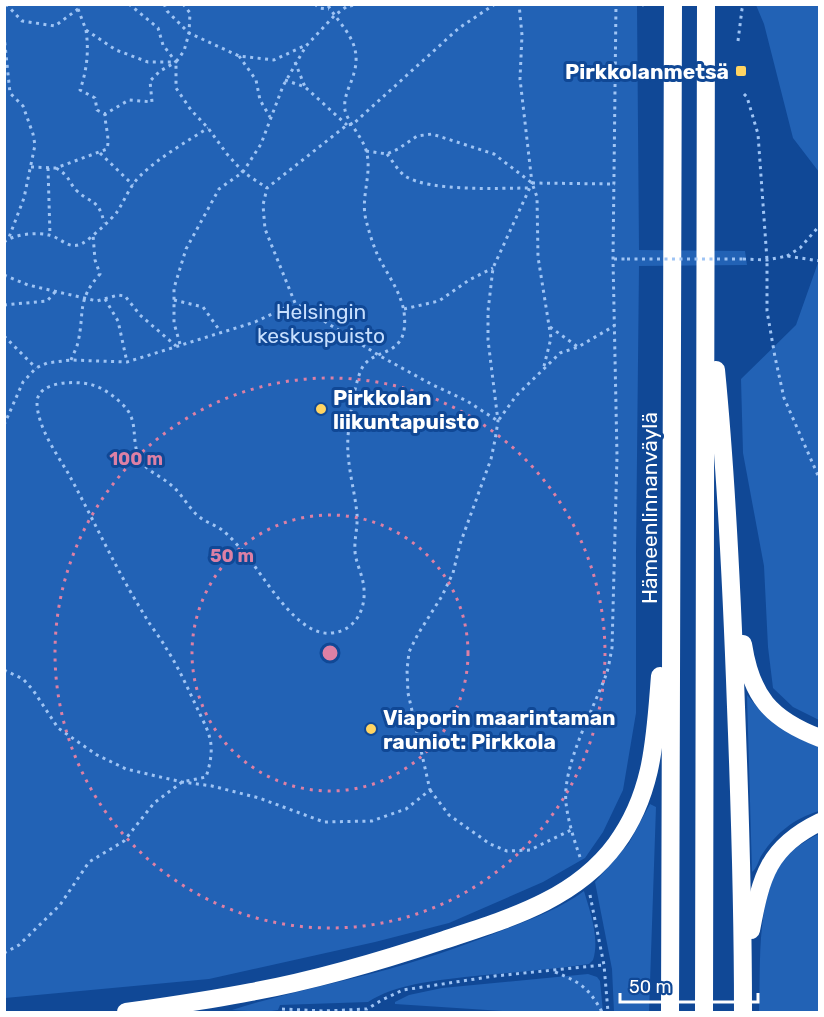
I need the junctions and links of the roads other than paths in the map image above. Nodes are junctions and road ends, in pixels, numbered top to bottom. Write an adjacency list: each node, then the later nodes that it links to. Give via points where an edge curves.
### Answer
1 (673, 4): 4 (highway, Hämeenlinnanväylä)
2 (706, 4): 3 (highway)
3 (706, 273): 5 (highway); 11 (highway)
4 (671, 560): 9 (highway, via 653,758 643,794 629,823 596,868 538,907 381,961 254,992); 10 (highway, Hämeenlinnanväylä)
5 (731, 562): 6 (highway, via 752,682 762,700 790,724); 8 (highway)
6 (819, 738)
7 (819, 822): 8 (highway, via 787,842 768,867 760,883)
8 (743, 964): 12 (highway)
9 (126, 1012)
10 (670, 1012)
11 (704, 1012)
12 (743, 1012)

